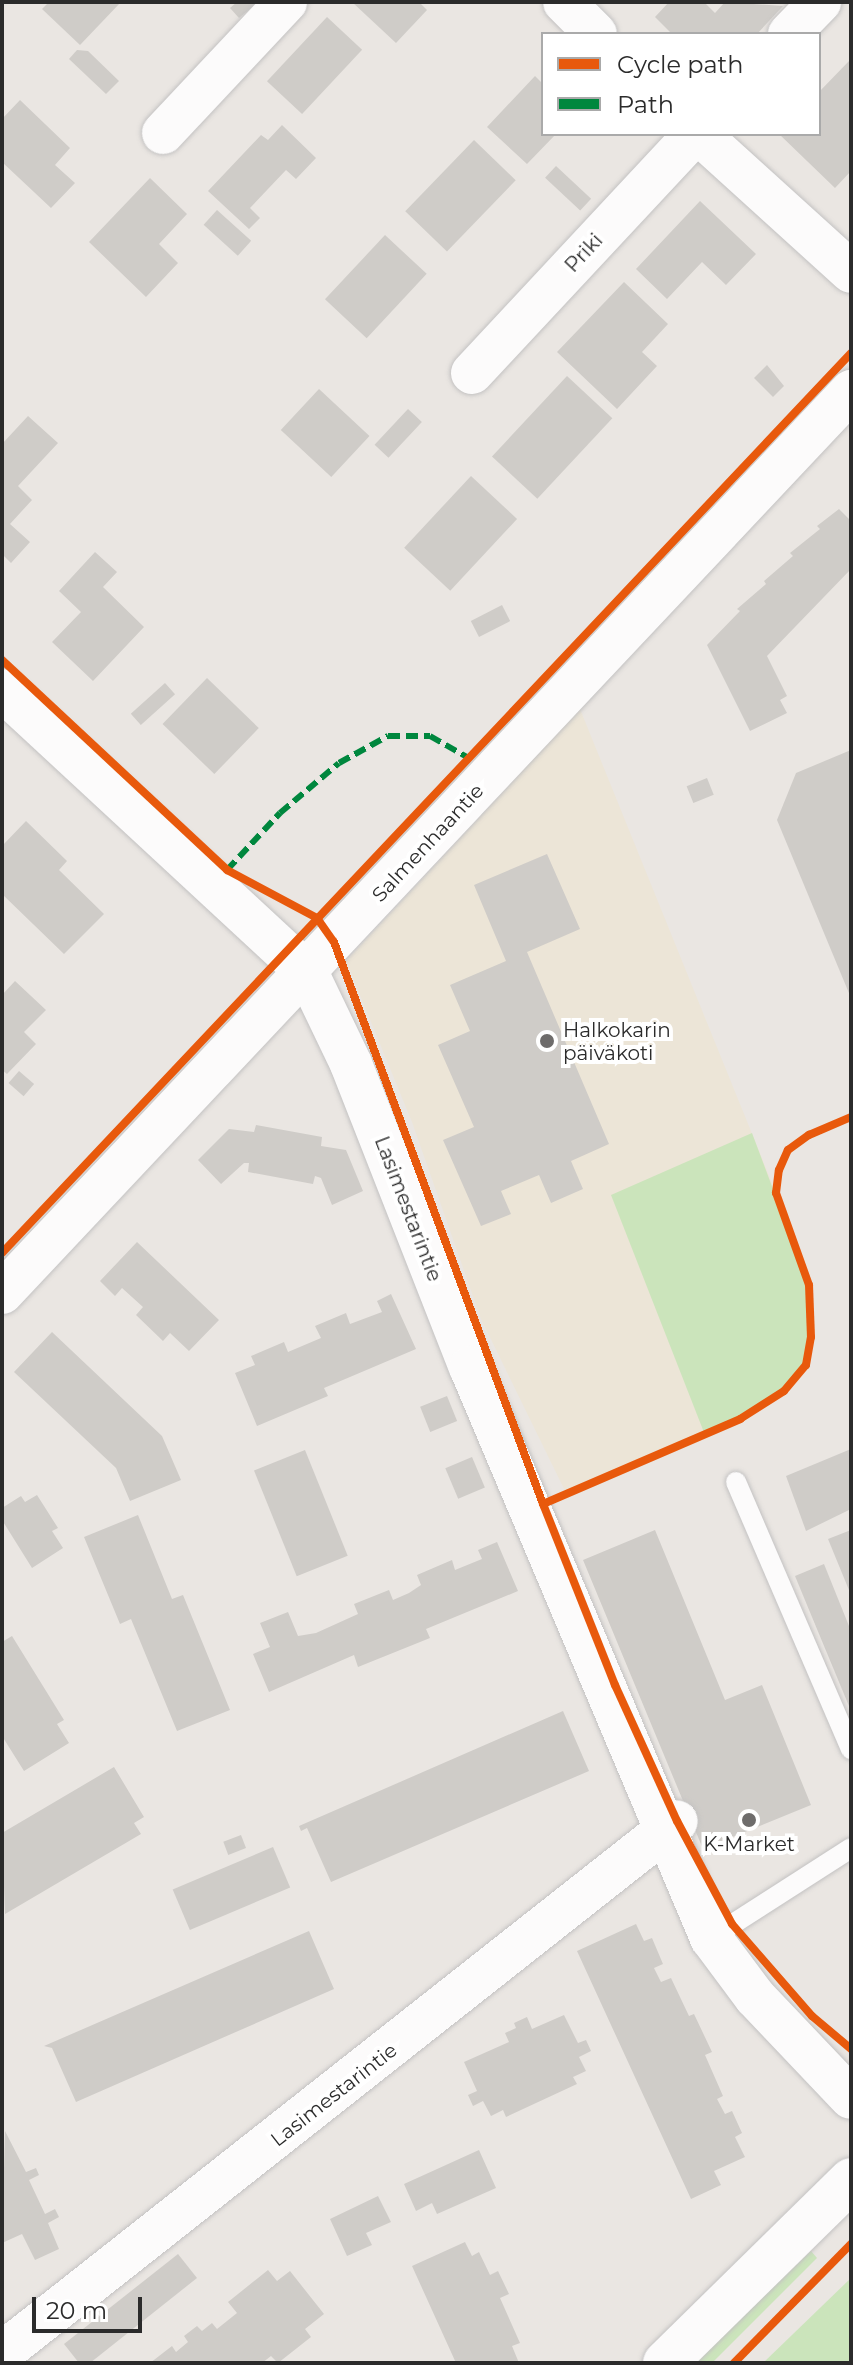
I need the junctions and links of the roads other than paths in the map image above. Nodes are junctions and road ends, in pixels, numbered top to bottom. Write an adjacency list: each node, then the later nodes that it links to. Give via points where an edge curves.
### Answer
1 (286, 2): 6 (street)
2 (564, 2): 4 (street)
3 (820, 2): 5 (street)
4 (594, 32)
5 (791, 32)
6 (163, 133)
7 (695, 136): 10 (street, Priki)
8 (699, 136): 9 (street, Priki)
9 (851, 272)
10 (472, 373)
11 (851, 391): 13 (street, Salmenhaantie)
12 (2, 690): 13 (street, Lasimestarintie)
13 (307, 972): 14 (street, Salmenhaantie); 17 (street, Lasimestarintie, via 351,1064)
14 (2, 1293)
15 (736, 1482): 16 (lane)
16 (851, 1749)
17 (670, 1827): 19 (street, Lasimestarintie); 22 (street, Lasimestarintie)
18 (851, 1848): 19 (lane)
19 (711, 1938): 20 (street, Lasimestarintie, via 755,1997)
20 (851, 2098)
21 (851, 2180): 23 (street)
22 (2, 2353)
23 (665, 2363)

